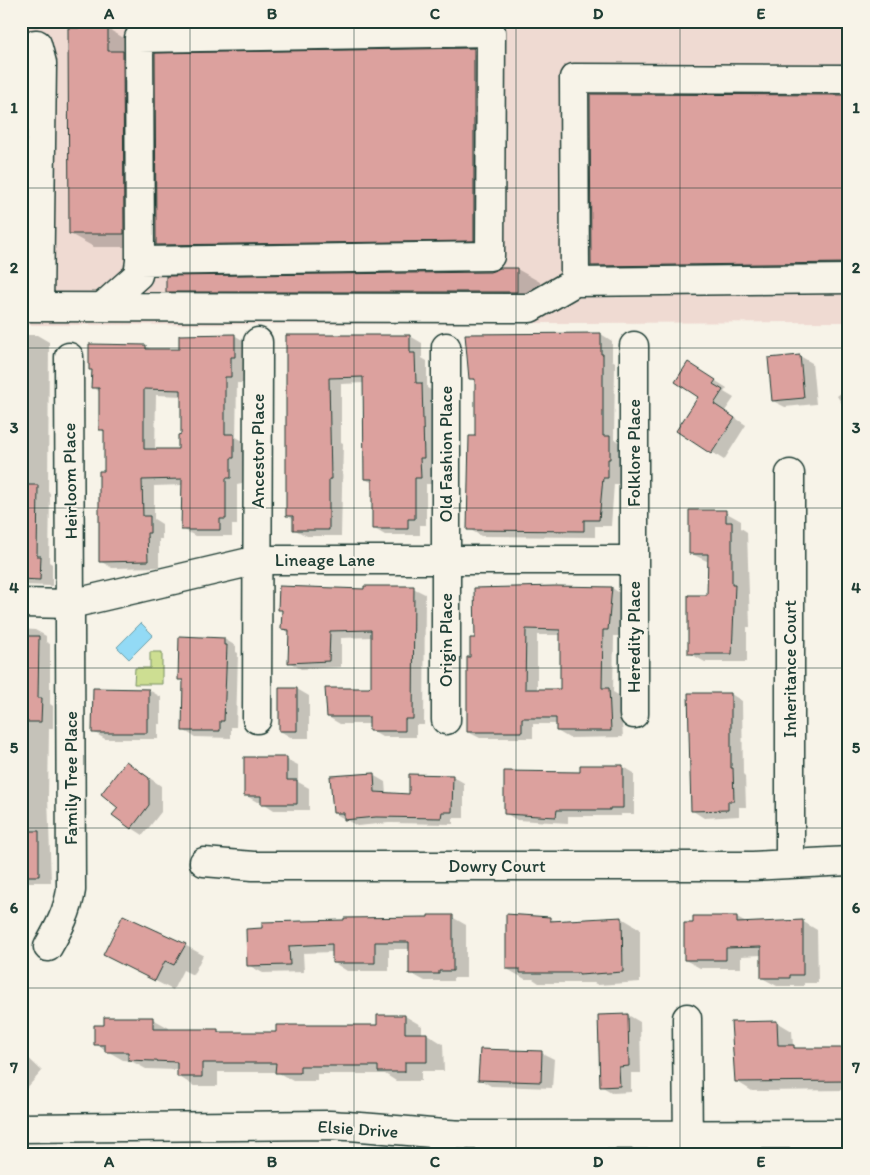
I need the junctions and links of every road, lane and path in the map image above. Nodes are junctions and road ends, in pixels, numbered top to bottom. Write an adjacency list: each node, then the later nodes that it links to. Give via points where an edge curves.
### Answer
1 (21, 46): 4 (street, via 37,44 42,63)
2 (849, 79): 6 (street, via 574,78)
3 (140, 261): 3 (street, via 138,38 491,32 490,256); 8 (street, via 138,275)
4 (31, 275): 7 (street)
5 (849, 279): 6 (street)
6 (575, 282): 8 (street, via 530,308)
7 (30, 307): 8 (street)
8 (102, 307)
9 (258, 342): 14 (street, Ancestor Place)
10 (634, 346): 16 (street, Folklore Place)
11 (446, 347): 15 (street, Old Fashion Place)
12 (69, 357): 18 (street, Heirloom Place)
13 (790, 474): 24 (street, Inheritance Court)
14 (258, 560): 15 (street, Lineage Lane); 18 (street, Lineage Lane); 20 (street, Ancestor Place)
15 (446, 560): 16 (street, Lineage Lane); 21 (street, Origin Place)
16 (634, 560): 19 (street, Heredity Place)
17 (21, 603): 18 (street, Lineage Lane)
18 (72, 604): 25 (street, Family Tree Place, via 71,890 61,924)
19 (634, 714)
20 (257, 719)
21 (446, 720)
22 (849, 861): 24 (street, Dowry Court)
23 (204, 862): 24 (street, Dowry Court, via 253,866 753,866)
24 (790, 863)
25 (48, 947)
26 (688, 1018): 30 (street)
27 (21, 1128): 29 (street, Elsie Drive, via 365,1126)
28 (849, 1134): 30 (street, Elsie Drive)
29 (429, 1144): 30 (street, Elsie Drive)
30 (688, 1144)

